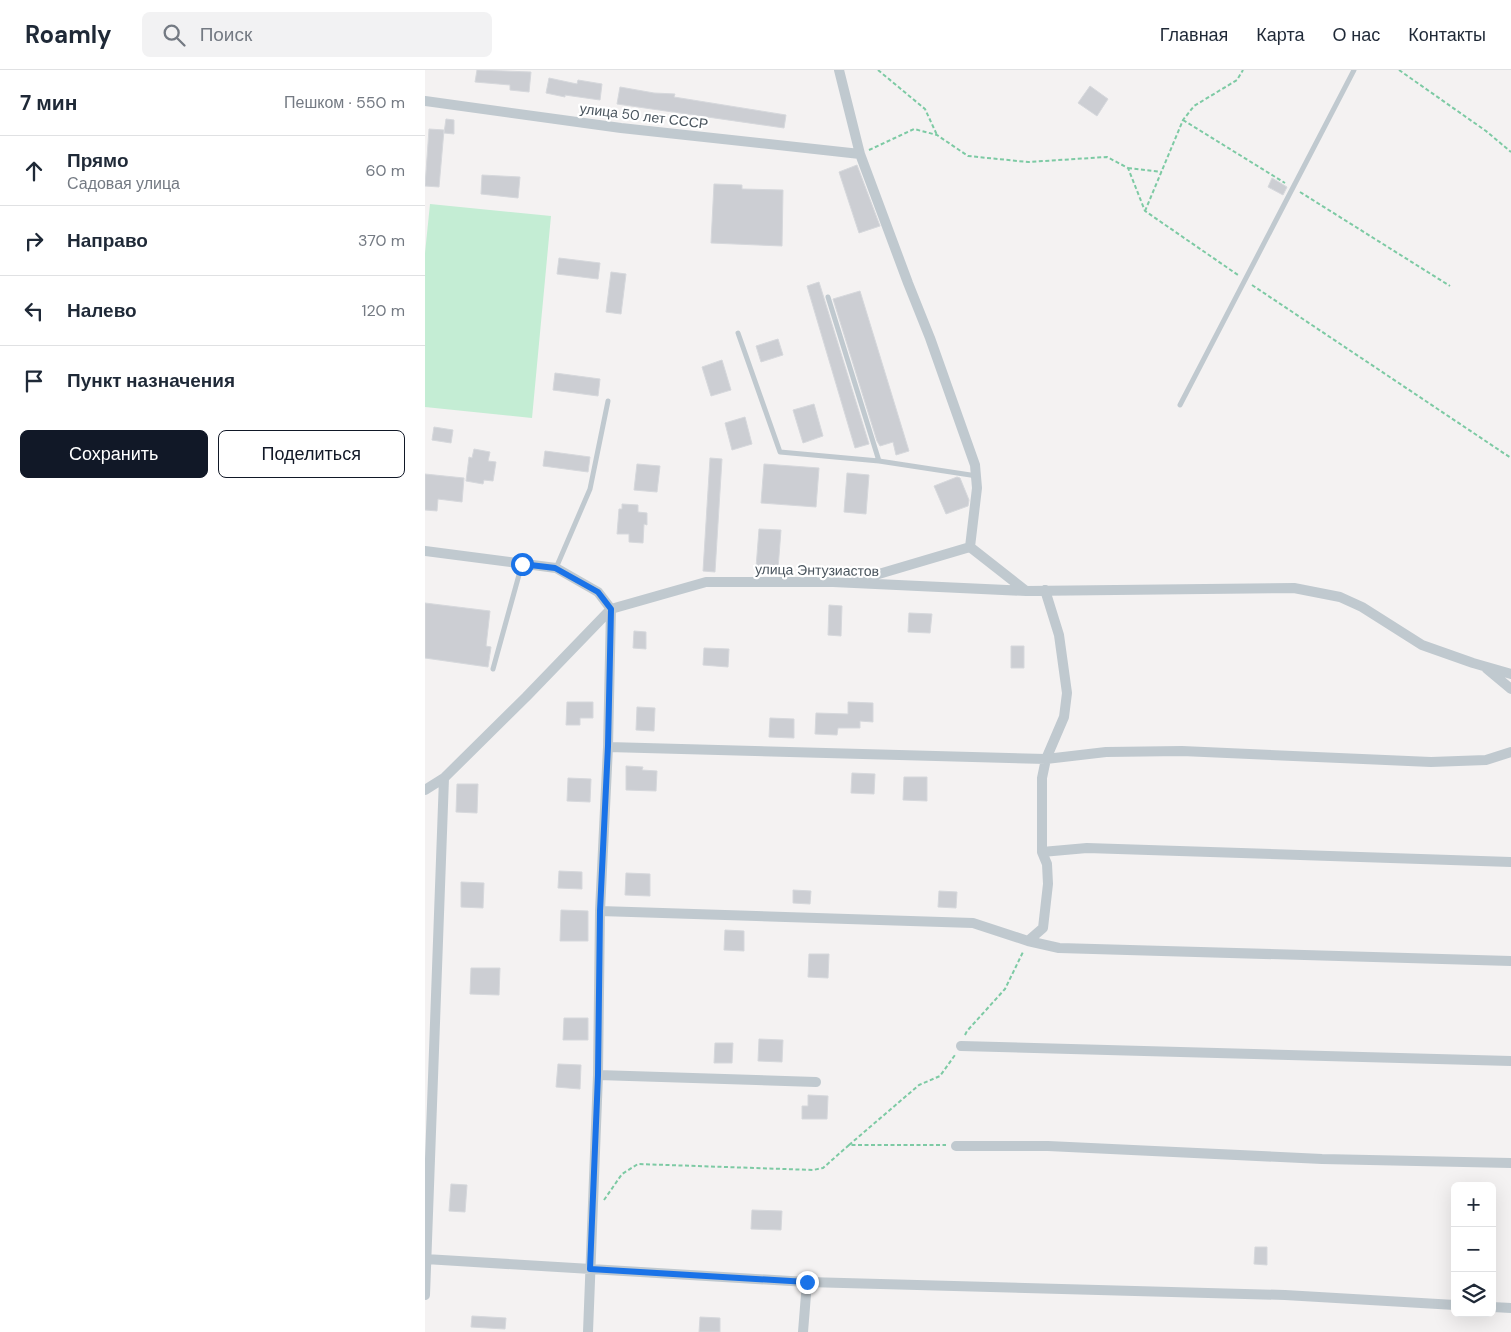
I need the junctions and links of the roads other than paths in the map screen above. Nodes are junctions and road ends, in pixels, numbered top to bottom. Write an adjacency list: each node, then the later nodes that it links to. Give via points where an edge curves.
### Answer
1 (839, 70): 4 (street)
2 (1354, 70): 8 (lane)
3 (425, 101): 4 (street, улица 50 лет СССР, via 621,128)
4 (860, 154): 10 (street, via 930,338)
5 (828, 297): 9 (lane)
6 (738, 334): 9 (lane, via 780,452)
7 (608, 401): 14 (lane, via 590,488)
8 (1180, 405)
9 (879, 461): 10 (lane)
10 (977, 476): 11 (street)
11 (970, 547): 15 (street, via 872,576); 17 (street)
12 (425, 551): 13 (street)
13 (522, 564): 14 (street); 20 (lane)
14 (555, 568): 18 (street, via 598,592)
15 (833, 582): 17 (street, улица Энтузиастов); 18 (street, улица Энтузиастов, via 707,582)
16 (1045, 590): 17 (street, улица Энтузиастов); 19 (street, улица Энтузиастов, via 1294,588 1319,592 1362,607 1422,645); 25 (street, via 1059,635 1067,693 1064,717)
17 (1026, 592)
18 (611, 609): 23 (street); 26 (street)
19 (1483, 666): 21 (street, улица Энтузиастов); 22 (street)
20 (493, 668)
21 (1511, 674)
22 (1511, 688)
23 (608, 746): 25 (street); 30 (street)
24 (1511, 752): 25 (street, via 1486,760 1431,762 1182,751 1106,752)
25 (1046, 759): 28 (street, via 1042,778)
26 (444, 778): 27 (street); 39 (street)
27 (425, 790)
28 (1042, 852): 29 (street, via 1087,848); 31 (street, via 1047,864 1048,884 1043,928)
29 (1511, 862)
30 (600, 911): 31 (street, via 973,923); 35 (street)
31 (1028, 941): 32 (street, via 1059,948)
32 (1511, 962)
33 (961, 1046): 34 (street)
34 (1511, 1061)
35 (598, 1075): 36 (street); 40 (street)
36 (817, 1082)
37 (956, 1146): 38 (street, via 1048,1146 1322,1159)
38 (1511, 1163)
39 (426, 1259): 40 (street); 42 (street)
40 (590, 1269): 41 (street); 46 (street)
41 (807, 1282): 43 (street, via 1285,1295); 47 (street)
42 (425, 1295)
43 (1451, 1305)
44 (1496, 1307): 45 (street)
45 (1511, 1308)
46 (588, 1332)
47 (803, 1332)

